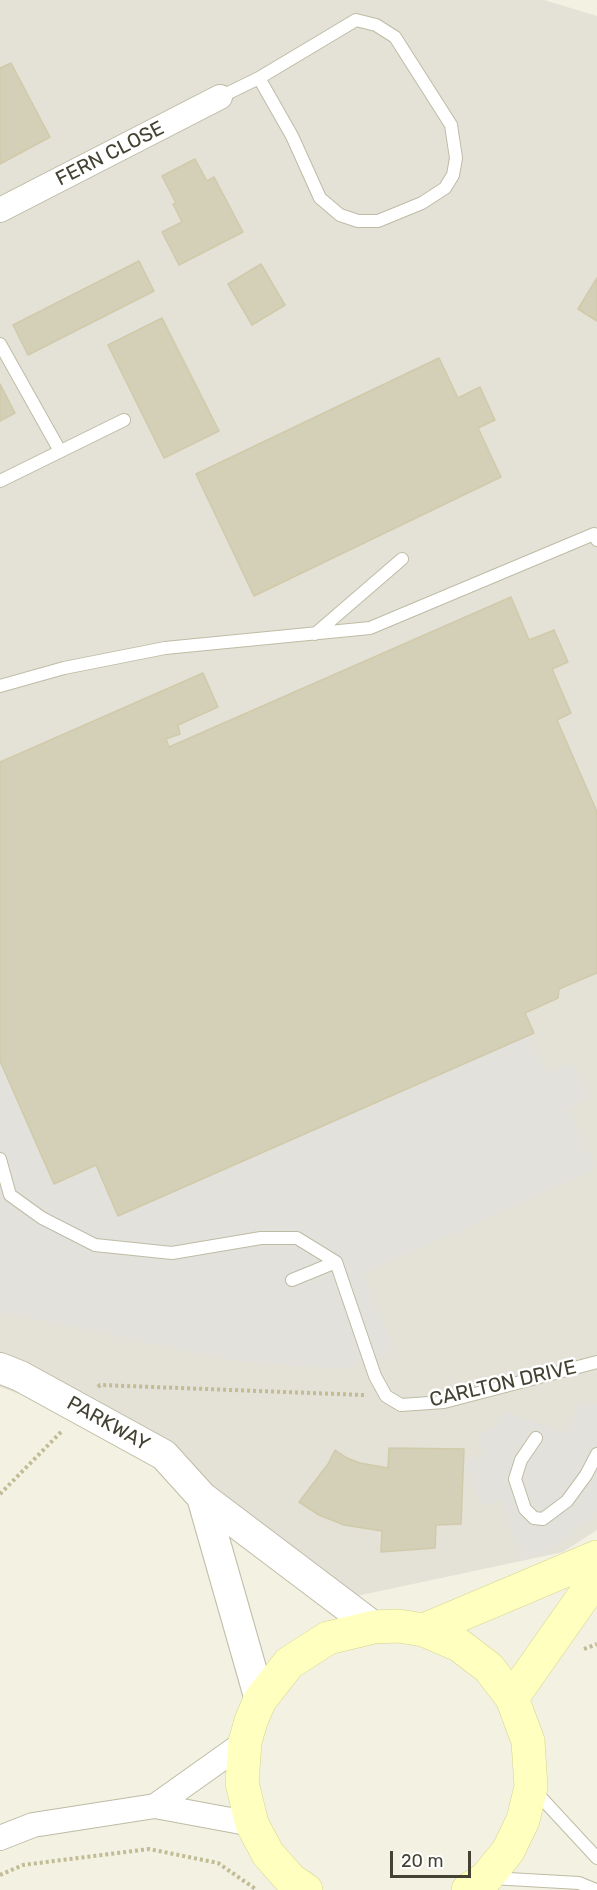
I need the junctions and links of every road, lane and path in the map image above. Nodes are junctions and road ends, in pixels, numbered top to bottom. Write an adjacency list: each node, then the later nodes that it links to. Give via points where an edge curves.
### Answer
1 (259, 78): 1 (lane, via 292,136 320,198 340,215 358,221 378,221 422,203 445,188 453,175 456,158 451,125 394,38 376,25 356,20); 2 (lane)
2 (220, 98): 3 (street, FERN CLOSE)
3 (0, 210)
4 (0, 344): 6 (lane)
5 (124, 420): 6 (lane)
6 (60, 451): 7 (lane)
7 (0, 481)
8 (597, 540): 10 (lane, via 594,534 370,628)
9 (402, 559): 10 (lane)
10 (315, 634): 11 (lane, via 165,648 64,668)
11 (0, 686)
12 (0, 1159): 13 (lane, via 10,1195 42,1218 95,1245 172,1253 261,1238 297,1238)
13 (336, 1262): 14 (lane); 17 (lane, via 366,1353)
14 (292, 1280)
15 (597, 1362): 17 (lane, CARLTON DRIVE, via 444,1402 401,1405)
16 (0, 1368): 18 (street, PARKWAY)
17 (386, 1396): 18 (path, via 100,1384)
18 (83, 1410): 21 (path); 22 (street, PARKWAY, via 164,1455)
19 (536, 1438): 20 (lane, via 521,1460 515,1479 525,1509 534,1518 543,1519 567,1501)
20 (597, 1454)
21 (0, 1494)
22 (202, 1497): 25 (street, PARKWAY); 28 (street)
23 (597, 1557): 26 (main road)
24 (597, 1577): 27 (main road)
25 (374, 1627): 26 (main road); 28 (main road, via 318,1644 289,1663)
26 (424, 1630): 27 (main road, via 459,1645 489,1668)
27 (512, 1698): 30 (main road, via 528,1741)
28 (260, 1700): 29 (main road)
29 (244, 1742): 31 (street); 32 (main road, via 242,1783)
30 (531, 1787): 34 (lane); 36 (main road, via 523,1820 508,1851)
31 (155, 1806): 32 (street); 33 (street, via 33,1825)
32 (252, 1824): 38 (main road, via 268,1854 291,1880)
33 (0, 1838)
34 (597, 1858)
35 (0, 1875): 37 (path, via 23,1865 149,1849 218,1863)
36 (477, 1884): 39 (lane, via 579,1884)
37 (258, 1890)
38 (306, 1890)
39 (596, 1890)

